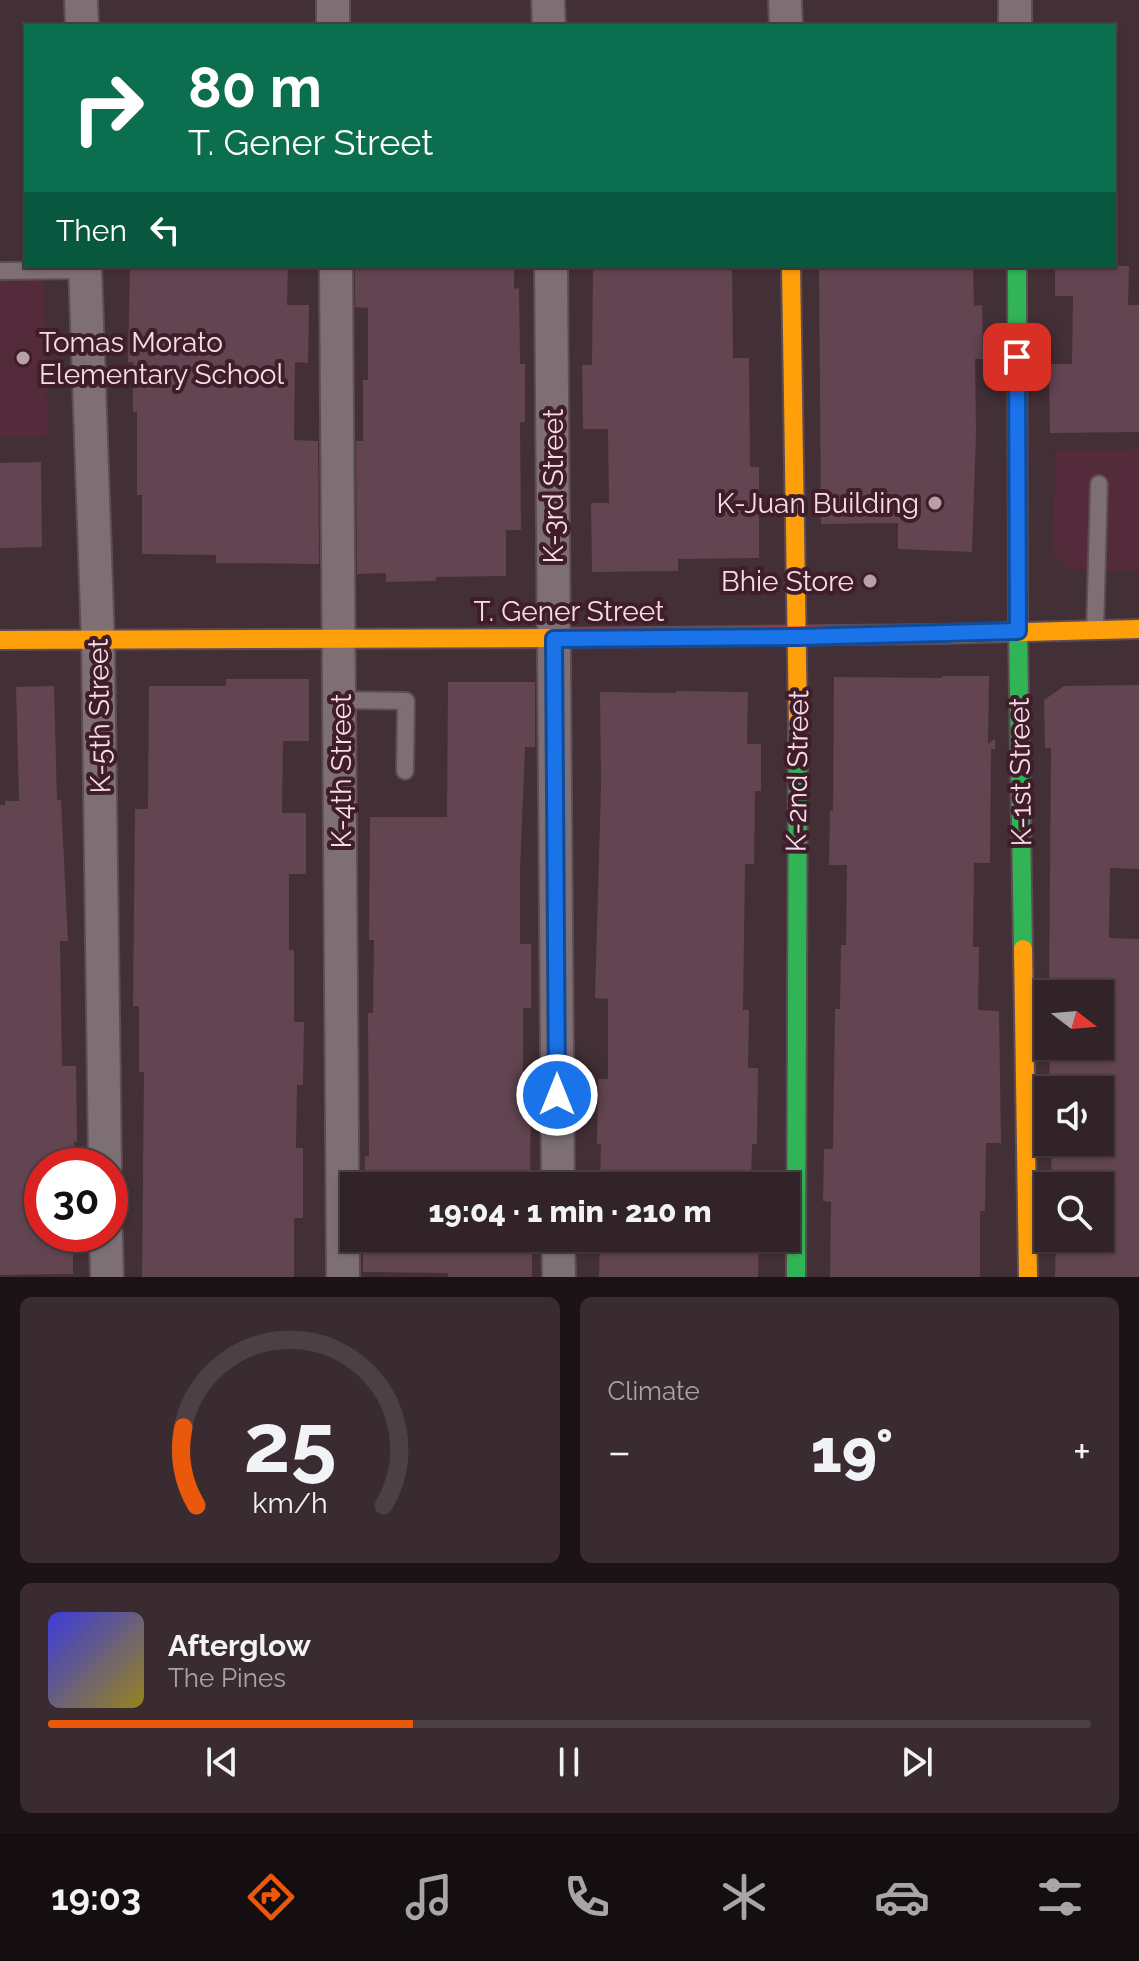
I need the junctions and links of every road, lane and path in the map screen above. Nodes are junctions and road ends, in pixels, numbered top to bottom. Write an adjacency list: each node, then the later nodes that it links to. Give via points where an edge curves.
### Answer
1 (81, 0): 6 (street)
2 (333, 0): 7 (street)
3 (548, 0): 8 (street)
4 (785, 0): 9 (street)
5 (1015, 0): 10 (street)
6 (82, 24)
7 (333, 24)
8 (549, 24)
9 (786, 24)
10 (1015, 24)
11 (85, 268): 16 (lane); 25 (street, K-5th Street)
12 (336, 268): 24 (street, K-4th Street)
13 (551, 268): 22 (street, K-3rd Street)
14 (791, 268): 21 (street, K-2nd Street)
15 (1017, 268): 20 (street, K-1st Street)
16 (0, 271)
17 (1099, 484): 19 (lane)
18 (1139, 629): 19 (street, T. Gener Street)
19 (1095, 630): 20 (street, T. Gener Street)
20 (1018, 631): 21 (street, T. Gener Street); 36 (street, K-1st Street)
21 (798, 637): 22 (street, T. Gener Street); 35 (street, K-2nd Street)
22 (554, 639): 24 (street, T. Gener Street); 29 (street, K-3rd Street)
23 (0, 640): 25 (street, T. Gener Street)
24 (340, 640): 25 (street, T. Gener Street); 26 (street, K-4th Street)
25 (98, 642): 28 (street, K-5th Street)
26 (340, 700): 27 (lane, via 406,701); 33 (street, K-4th Street)
27 (405, 771)
28 (105, 1148)
29 (558, 1172)
30 (106, 1252): 32 (street)
31 (558, 1252): 34 (street)
32 (107, 1277)
33 (343, 1277)
34 (559, 1277)
35 (796, 1277)
36 (1028, 1277)

